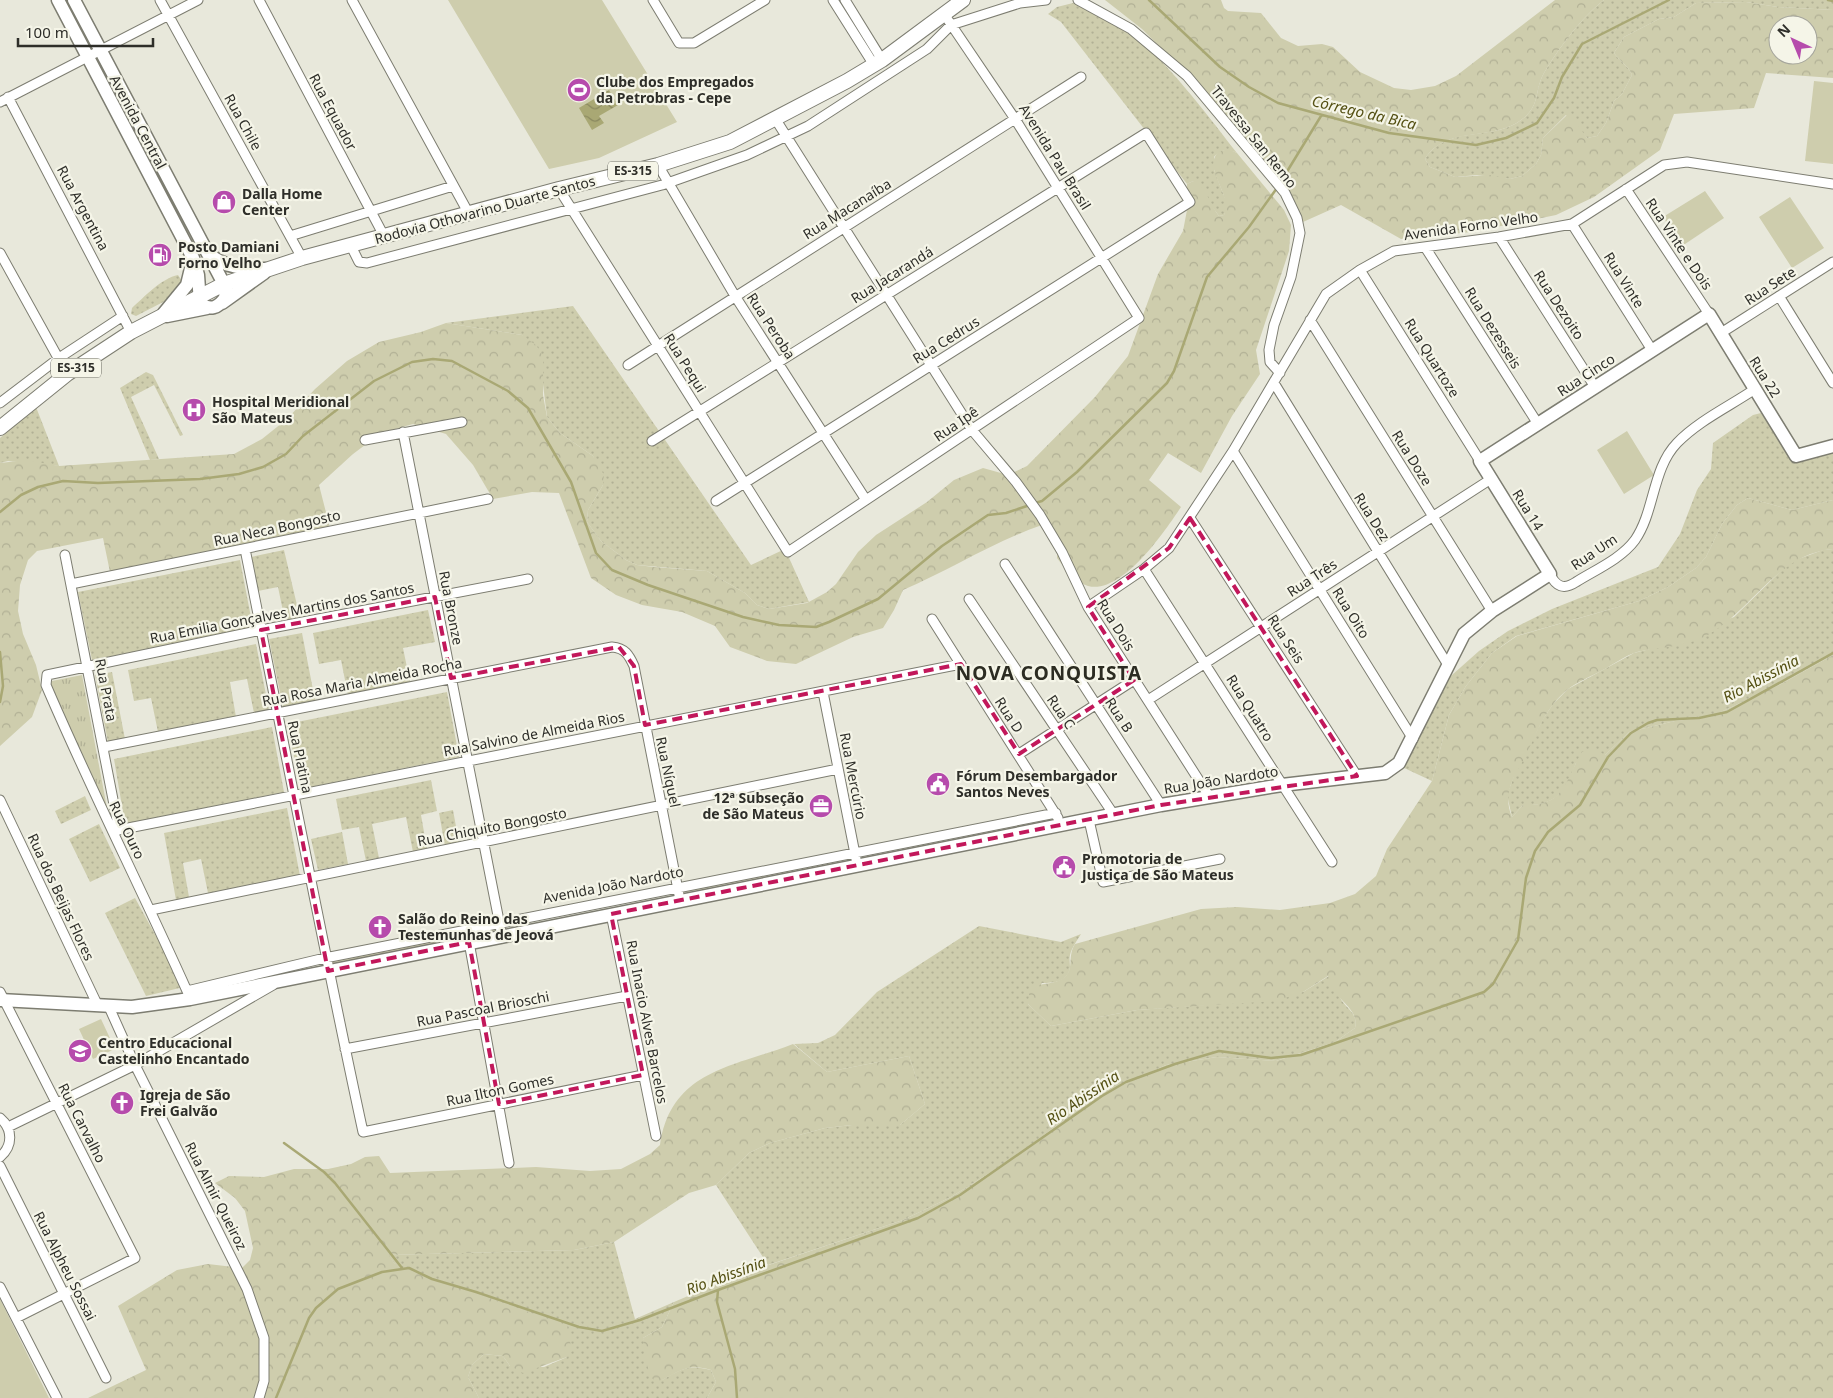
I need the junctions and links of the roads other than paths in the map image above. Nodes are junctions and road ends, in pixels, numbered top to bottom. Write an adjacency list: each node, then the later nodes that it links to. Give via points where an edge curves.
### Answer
1 (58, 0): 18 (street, Avenida Central)
2 (74, 0): 17 (street, Avenida Central)
3 (160, 0): 15 (street, Rua Chile)
4 (198, 0): 15 (street)
5 (259, 0): 35 (street, Rua Equador)
6 (352, 0): 29 (street)
7 (653, 0): 14 (street, via 679,43 685,45 694,43)
8 (765, 0): 14 (street)
9 (833, 0): 19 (street)
10 (845, 0): 19 (street)
11 (963, 0): 16 (main road, Rodovia Othovarino Duarte Santos / ES-315)
12 (1046, 0): 16 (street, via 1020,2)
13 (1078, 0): 72 (street, Travessa San Remo, via 1132,29 1187,76 1285,193 1300,233 1291,277 1269,350 1270,362)
14 (748, 4)
15 (169, 15): 17 (street); 39 (street, Rua Chile)
16 (947, 19): 19 (main road, Rodovia Othovarino Duarte Santos / ES-315); 23 (street, Avenida Pau Brasil); 25 (street, Rodovia Othovarino Duarte Santos, via 928,49 808,126)
17 (101, 50): 18 (street); 44 (street, Avenida Central)
18 (87, 57): 21 (street); 46 (street, Avenida Central)
19 (878, 62): 24 (main road, Rodovia Othovarino Duarte Santos / ES-315)
20 (1081, 77): 23 (street, Rua Macanaíba)
21 (8, 97): 22 (street); 60 (street, Rua Argentina)
22 (0, 102)
23 (1015, 119): 30 (street, Avenida Pau Brasil); 38 (street, Rua Macanaíba)
24 (776, 120): 25 (street); 26 (main road, Rodovia Othovarino Duarte Santos / ES-315, via 730,142)
25 (787, 136): 27 (street, Rodovia Othovarino Duarte Santos, via 746,155); 38 (street)
26 (658, 165): 27 (street, Rua Peroba); 31 (main road, Rodovia Othovarino Duarte Santos / ES-315)
27 (668, 183): 34 (street, Rodovia Othovarino Duarte Santos); 55 (street, Rua Peroba)
28 (1833, 184): 32 (street, Avenida Forno Velho, via 1687,162 1664,165)
29 (453, 186): 35 (street); 36 (street)
30 (1058, 188): 33 (street, Rua Jacarandá, via 1146,133); 48 (street, Avenida Pau Brasil); 53 (street, Rua Jacarandá)
31 (559, 189): 34 (street, Rua Pequi); 36 (main road, Rodovia Othovarino Duarte Santos / ES-315)
32 (1626, 189): 37 (street, Avenida Forno Velho); 59 (street, Rua Vinte e Dois)
33 (1190, 202): 48 (street, Rua Cedrus)
34 (572, 210): 42 (street, Rodovia Othovarino Duarte Santos, via 367,264 359,262); 66 (street, Rua Pequi)
35 (370, 211): 39 (street); 40 (street, Rua Equador)
36 (468, 214): 40 (main road, Rodovia Othovarino Duarte Santos / ES-315)
37 (1572, 224): 41 (street, Avenida Forno Velho); 67 (street, Rua Vinte)
38 (844, 227): 53 (street); 55 (street, Rua Macanaíba)
39 (290, 236): 47 (street, Rua Chile)
40 (384, 236): 42 (main road, Rodovia Othovarino Duarte Santos / ES-315)
41 (1499, 237): 43 (street, Avenida Forno Velho); 76 (street, Rua Dezoito)
42 (351, 246): 47 (main road, Rodovia Othovarino Duarte Santos / ES-315)
43 (1425, 247): 51 (street, Avenida Forno Velho, via 1394,251); 81 (street, Rua Dezesseis)
44 (206, 251): 50 (street, via 223,263 238,267); 52 (street, Avenida Central)
45 (0, 253): 68 (street)
46 (193, 258): 54 (street, Avenida Central, via 198,275); 61 (street, via 187,285)
47 (302, 258): 50 (main road, Rodovia Othovarino Duarte Santos / ES-315)
48 (1102, 258): 62 (street, Avenida Pau Brasil); 71 (street, Rua Cedrus)
49 (1833, 262): 56 (street, Rua Sete)
50 (270, 268): 52 (main road, Rodovia Othovarino Duarte Santos / ES-315); 57 (street)
51 (1360, 270): 63 (street, Avenida Forno Velho, via 1326,294); 90 (street, Rua Quartoze)
52 (224, 284): 54 (main road, Rodovia Othovarino Duarte Santos / ES-315); 57 (street, via 226,294)
53 (886, 295): 69 (street, Rua Jacarandá); 71 (street)
54 (198, 296): 58 (street, via 200,303); 61 (main road, Rodovia Othovarino Duarte Santos / ES-315)
55 (735, 296): 66 (street, Rua Macanaíba); 69 (street, Rua Peroba)
56 (1779, 296): 65 (street, Rua Sete); 75 (street)
57 (222, 303): 58 (street)
58 (207, 308): 61 (street)
59 (1709, 314): 65 (street, Rua 22); 67 (street, Rua Cinco)
60 (123, 316): 64 (street, Rua Argentina); 68 (street)
61 (159, 317): 64 (main road, Rodovia Othovarino Duarte Santos / ES-315)
62 (1138, 318): 83 (street, Rua Ipê)
63 (1310, 320): 72 (street, Avenida Forno Velho); 97 (street, Rua Doze)
64 (131, 332): 73 (main road, Rodovia Othovarino Duarte Santos / ES-315)
65 (1721, 333): 77 (street, Rua 22)
66 (658, 345): 70 (street, Rua Macanaíba); 79 (street, Rua Pequi)
67 (1652, 350): 76 (street, Rua Cinco)
68 (59, 358): 73 (street); 78 (street)
69 (778, 362): 79 (street, Rua Jacarandá); 85 (street, Rua Peroba)
70 (628, 365)
71 (931, 366): 83 (street); 85 (street, Rua Cedrus)
72 (1280, 373): 74 (street, Avenida Forno Velho)
73 (67, 374): 82 (main road, Rodovia Othovarino Duarte Santos / ES-315)
74 (1274, 383): 89 (street, Avenida Forno Velho); 100 (street, Rua Dez)
75 (1833, 383)
76 (1595, 387): 81 (street, Rua Cinco)
77 (1755, 389): 88 (street, Rua 22, via 1796,456); 105 (street, Rua Um, via 1676,444 1663,465 1642,529 1622,553 1571,585 1561,587 1554,584)
78 (0, 403)
79 (699, 411): 87 (street, Rua Jacarandá); 92 (street, Rua Pequi)
80 (462, 422): 84 (street)
81 (1538, 424): 90 (street, Rua Cinco)
82 (0, 428)
83 (972, 430): 94 (street, Rua Ipê); 111 (street, Rua Dois, via 1040,515)
84 (403, 432): 86 (street); 96 (street, Rua Bronze)
85 (824, 434): 92 (street, Rua Cedrus); 94 (street, Rua Peroba)
86 (365, 440)
87 (652, 441)
88 (1833, 446)
89 (1233, 452): 98 (street, Avenida Forno Velho); 108 (street, Rua Oito)
90 (1480, 461): 91 (street, Rua 14)
91 (1491, 478): 97 (street, Rua Três); 105 (street, Rua 14)
92 (745, 483): 95 (street, Rua Cedrus); 101 (street, Rua Pequi)
93 (488, 499): 96 (street, Rua Neca Bongosto)
94 (866, 500): 101 (street, Rua Ipê)
95 (716, 501)
96 (418, 512): 99 (street, Rua Neca Bongosto); 109 (street, Rua Bronze)
97 (1432, 516): 100 (street, Rua Três); 112 (street, Rua Doze)
98 (1190, 518): 104 (street, Avenida Forno Velho, via 1169,548); 114 (street, Rua Seis)
99 (245, 549): 107 (street, Rua Neca Bongosto); 115 (street, Rua Platina)
100 (1378, 551): 108 (street, Rua Três); 120 (street, Rua Dez)
101 (788, 552)
102 (65, 555): 107 (street, Rua Prata)
103 (1005, 564): 126 (street, Rua B)
104 (1144, 569): 111 (street, Avenida Forno Velho); 117 (street, Rua Quatro)
105 (1550, 574): 112 (street)
106 (528, 578): 109 (street, Rua Emilia Gonçalves Martins dos Santos)
107 (71, 584): 119 (street, Rua Prata)
108 (1319, 589): 114 (street, Rua Três); 130 (street, Rua Oito)
109 (435, 597): 115 (street, Rua Emilia Gonçalves Martins dos Santos); 121 (street, Rua Bronze)
110 (969, 600): 129 (street, Rua C)
111 (1088, 606): 123 (street, Rua Dois)
112 (1492, 611): 120 (street, via 1464,634)
113 (932, 620): 118 (street, Rua D)
114 (1262, 626): 117 (street, Rua Três); 135 (street, Rua Seis)
115 (261, 630): 119 (street, Rua Emilia Gonçalves Martins dos Santos); 127 (street, Rua Platina)
116 (626, 651): 121 (street, Rua Rosa Maria Almeida Rocha, via 612,647); 128 (street, Rua Níquel, via 634,666)
117 (1205, 663): 125 (street, Rua Três); 136 (street, Rua Quatro)
118 (961, 664): 124 (street, Rua Salvino de Almeida Rios); 132 (street, Rua D)
119 (88, 665): 122 (street, Rua Emilia Gonçalves Martins dos Santos, via 50,673); 131 (street, Rua Prata)
120 (1448, 665): 130 (street)
121 (451, 678): 127 (street, Rua Rosa Maria Almeida Rocha); 133 (street, Rua Bronze)
122 (45, 680): 146 (street, Rua Ouro, via 75,753)
123 (1134, 680): 125 (street, Rua Dois); 126 (street)
124 (824, 692): 128 (street, Rua Salvino de Almeida Rios); 134 (street, Rua Mercúrio)
125 (1148, 700): 138 (street, Rua Dois)
126 (1096, 704): 129 (street); 140 (street, Rua B)
127 (277, 713): 131 (street, Rua Rosa Maria Almeida Rocha); 137 (street, Rua Platina)
128 (644, 725): 133 (street, Rua Salvino de Almeida Rios); 141 (street, Rua Níquel)
129 (1056, 729): 132 (street); 143 (street, Rua C)
130 (1413, 739): 135 (street, Rua João Nardoto, via 1400,762 1386,773)
131 (104, 747): 146 (street, Rua Prata)
132 (1018, 754): 142 (street, Rua D)
133 (469, 761): 137 (street, Rua Salvino de Almeida Rios); 147 (street, Rua Bronze)
134 (838, 769): 141 (street, Rua Chiquito Bongosto); 148 (street, Rua Mercúrio)
135 (1357, 776): 136 (street, Rua João Nardoto)
136 (1282, 785): 138 (street, Rua João Nardoto); 150 (street, Rua Quatro)
137 (294, 795): 146 (street, Rua Salvino de Almeida Rios); 152 (street, Rua Platina)
138 (1209, 796): 140 (street, Rua João Nardoto)
139 (0, 800): 165 (street, Rua dos Beijas Flores)
140 (1161, 805): 143 (street, Rua João Nardoto)
141 (662, 806): 147 (street, Rua Chiquito Bongosto); 153 (street, Rua Níquel)
142 (1056, 813): 145 (street, Rua D); 148 (street, Avenida João Nardoto)
143 (1114, 815): 144 (street, Rua João Nardoto)
144 (1089, 820): 145 (street, Rua João Nardoto); 149 (street, via 1103,882)
145 (1063, 825): 151 (street, Avenida João Nardoto)
146 (116, 831): 155 (street, Rua Ouro)
147 (483, 843): 152 (street, Rua Chiquito Bongosto); 157 (street, Rua Bronze)
148 (854, 851): 151 (street, Rua Mercúrio); 153 (street, Avenida João Nardoto)
149 (1220, 859)
150 (1332, 862)
151 (857, 864): 154 (street, Avenida João Nardoto)
152 (311, 876): 155 (street, Rua Chiquito Bongosto); 159 (street, Rua Platina)
153 (677, 887): 154 (street, Rua Níquel); 157 (street, Avenida João Nardoto)
154 (680, 900): 156 (street, Avenida João Nardoto)
155 (151, 910): 162 (street, Rua Ouro)
156 (611, 914): 157 (street, Avenida João Nardoto); 163 (street, Rua Inacio Alves Barcelos)
157 (500, 930): 158 (street, Avenida João Nardoto); 159 (street, Avenida João Nardoto)
158 (469, 942): 160 (street, Avenida João Nardoto); 166 (street)
159 (325, 958): 160 (street, Rua Platina); 162 (street, Avenida João Nardoto)
160 (328, 971): 161 (street, Avenida João Nardoto); 167 (street, Rua Platina)
161 (279, 981): 162 (street, Avenida João Nardoto); 168 (street)
162 (188, 995): 165 (street, Avenida João Nardoto, via 153,1005)
163 (627, 996): 166 (street, Rua Pascoal Brioschi); 169 (street, Rua Inacio Alves Barcelos)
164 (2, 998): 165 (street, Avenida João Nardoto); 170 (street, Rua Carvalho)
165 (104, 1007): 168 (street, Rua Almir Queiroz)
166 (485, 1022): 167 (street, Rua Pascoal Brioschi); 171 (street)
167 (345, 1049): 174 (street, Rua Platina)
168 (135, 1065): 170 (street); 184 (street, Rua Almir Queiroz, via 248,1289 264,1338 264,1381)
169 (643, 1075): 171 (street, Rua Ilton Gomes); 175 (street, Rua Inacio Alves Barcelos)
170 (57, 1103): 173 (street); 180 (street, Rua Carvalho, via 136,1258)
171 (499, 1104): 174 (street, Rua Ilton Gomes); 177 (street)
172 (0, 1118): 173 (street)
173 (8, 1127): 176 (street, via 10,1143)
174 (363, 1132)
175 (656, 1136)
176 (0, 1157)
177 (509, 1162)
178 (0, 1166): 180 (street, Rua Alpheu Sossai)
179 (0, 1287): 181 (street)
180 (64, 1295): 181 (street); 182 (street, Rua Alpheu Sossai)
181 (16, 1318): 183 (street)
182 (106, 1378)
183 (57, 1398)
184 (259, 1398)

